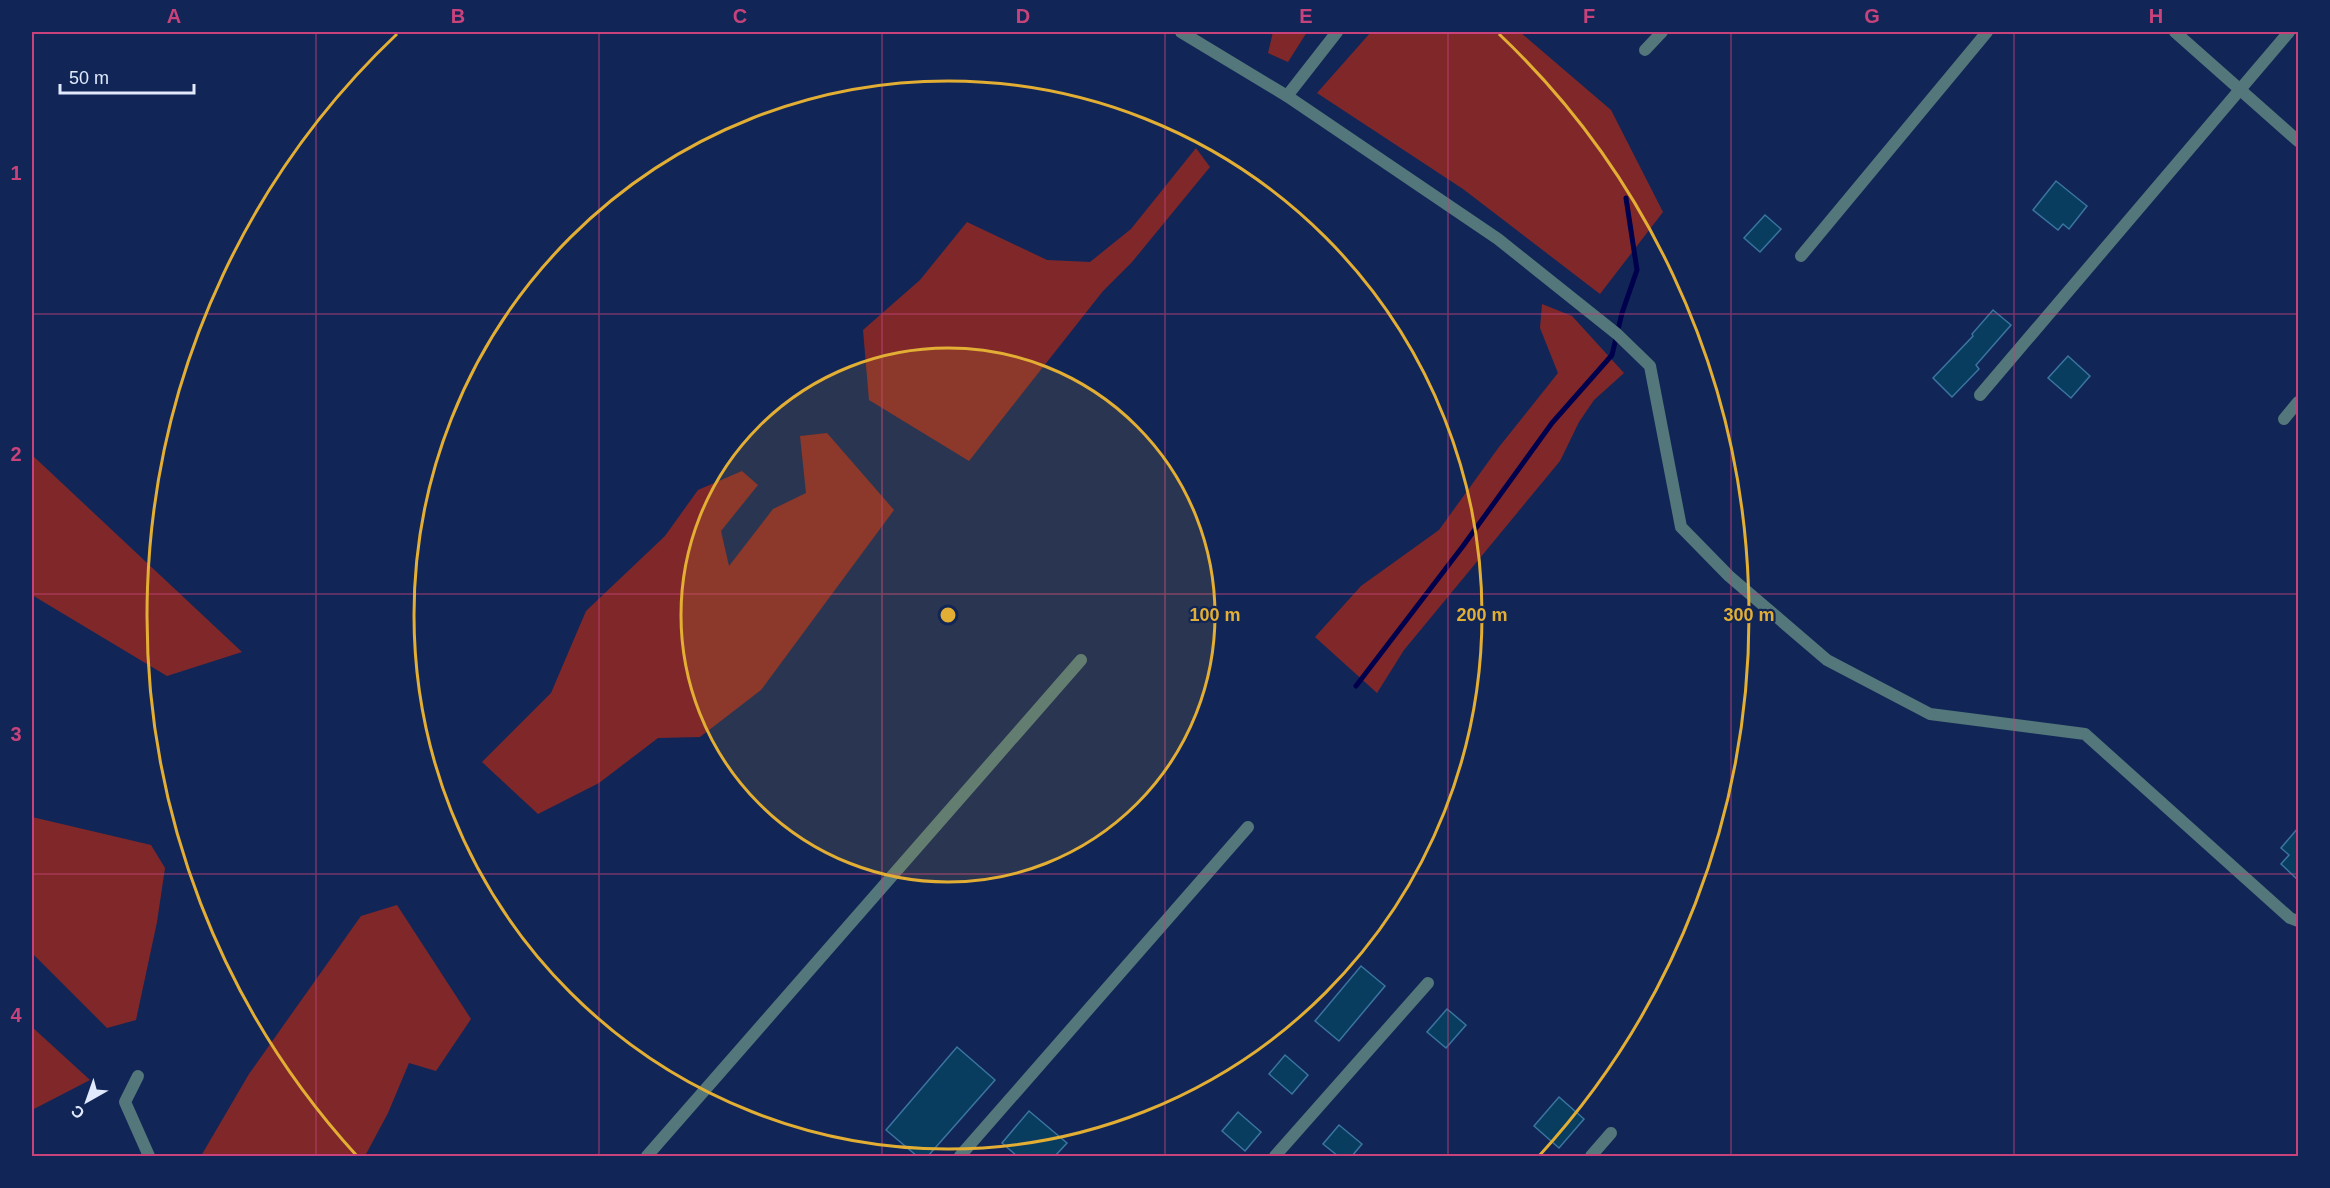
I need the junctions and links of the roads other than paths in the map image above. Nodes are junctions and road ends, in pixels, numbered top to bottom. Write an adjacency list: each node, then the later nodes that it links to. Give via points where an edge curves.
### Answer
1 (1181, 32): 9 (street)
2 (1337, 32): 9 (street)
3 (1662, 32): 7 (street)
4 (1987, 32): 11 (street)
5 (2175, 32): 8 (street)
6 (2289, 32): 8 (street)
7 (1645, 50)
8 (2241, 90): 10 (street); 12 (street)
9 (1287, 96): 17 (street, via 1498,239 1617,334 1650,366 1681,526 1729,576 1827,660 1930,714 2085,734 2290,918)
10 (2298, 141)
11 (1800, 256)
12 (1980, 395)
13 (2298, 402): 14 (street)
14 (2284, 419)
15 (1082, 660): 22 (street)
16 (1248, 827): 23 (street)
17 (2298, 921)
18 (1428, 983): 24 (street)
19 (138, 1076): 21 (street, via 125,1102)
20 (1611, 1133): 25 (street)
21 (149, 1156)
22 (647, 1156)
23 (960, 1156)
24 (1275, 1156)
25 (1591, 1156)

